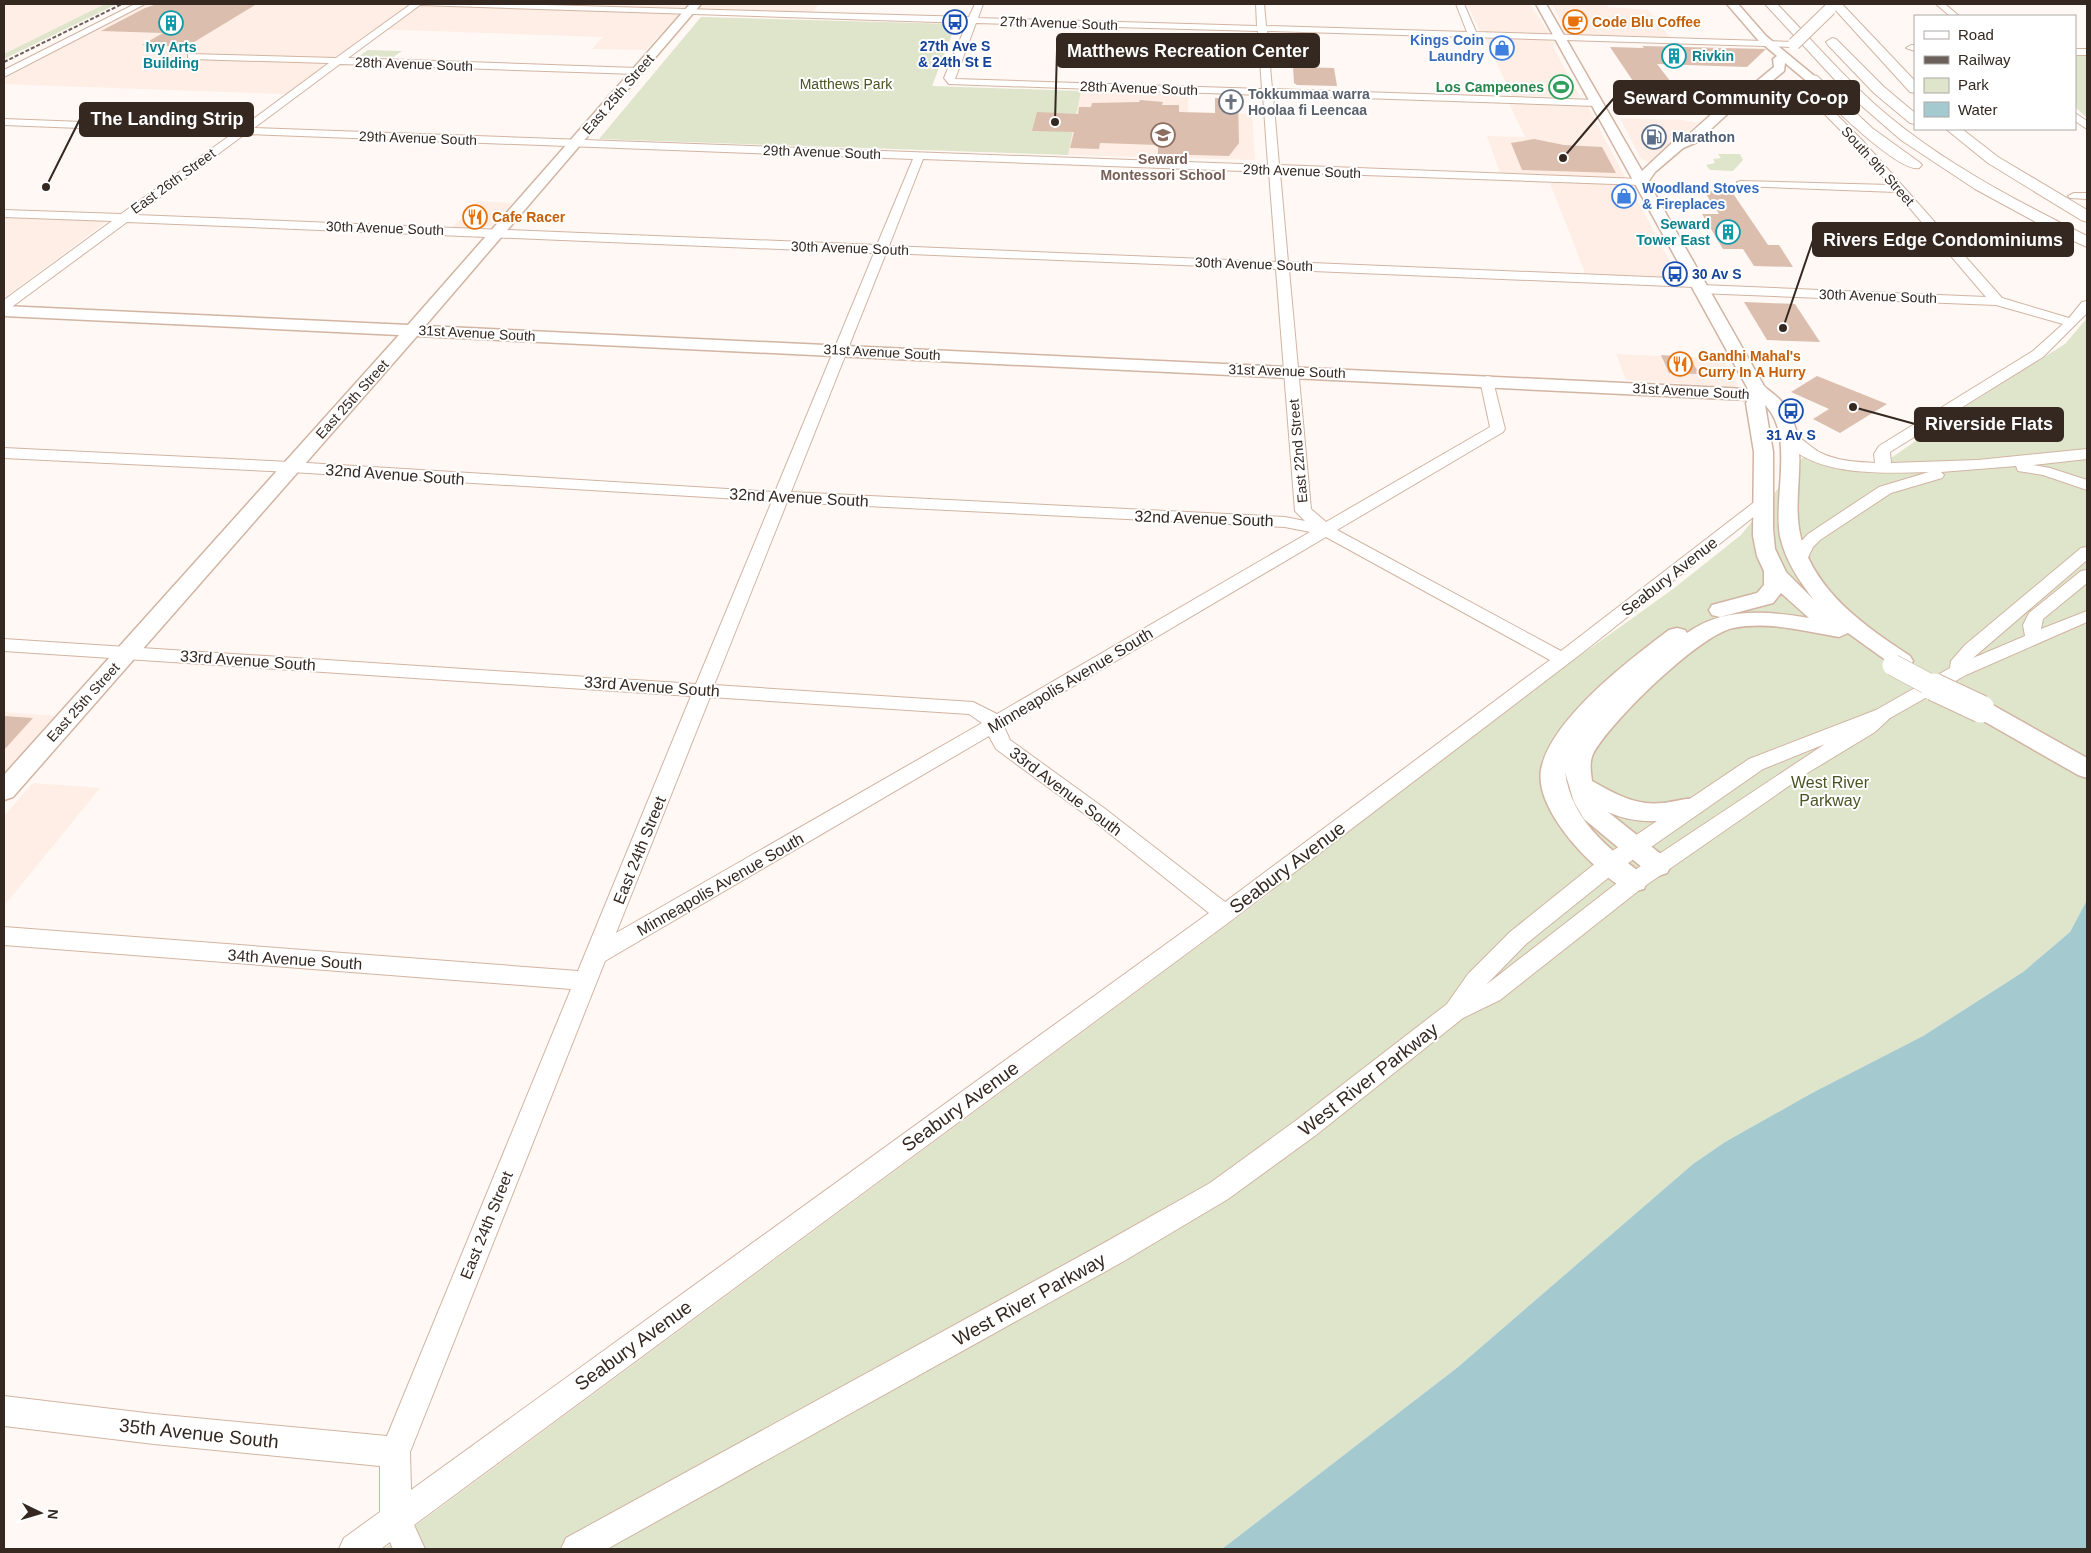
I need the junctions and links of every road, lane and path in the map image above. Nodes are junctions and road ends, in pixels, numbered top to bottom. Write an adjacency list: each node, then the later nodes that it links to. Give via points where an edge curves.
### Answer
1 (141, 4): 24 (street)
2 (416, 4): 22 (street, East 26th Street)
3 (423, 4): 12 (street, 27th Avenue South)
4 (979, 4): 15 (street)
5 (1260, 4): 16 (street, East 22nd Street)
6 (1460, 4): 17 (street)
7 (1541, 4): 18 (street)
8 (1732, 4): 19 (street)
9 (1771, 4): 51 (highway, via 1863,100 1915,144 1984,188)
10 (1940, 4): 13 (street)
11 (1834, 5): 20 (street, bridge); 26 (highway)
12 (692, 8): 15 (street, 27th Avenue South); 23 (street, East 25th Street)
13 (1954, 15)
14 (1808, 18): 30 (highway)
15 (972, 20): 16 (street, 27th Avenue South); 27 (street, 28th Avenue South, via 949,78 952,82)
16 (1262, 29): 17 (street, 27th Avenue South); 27 (street, East 22nd Street)
17 (1473, 34): 18 (street, 27th Avenue South)
18 (1560, 38): 19 (street, 27th Avenue South); 28 (street)
19 (1768, 43): 20 (street)
20 (1785, 50): 25 (street); 40 (street, via 1780,68 1744,92 1692,139 1690,148 1658,176)
21 (191, 56): 22 (street, 28th Avenue South)
22 (337, 61): 23 (street, 28th Avenue South); 34 (street, East 26th Street)
23 (637, 71): 35 (street, East 25th Street)
24 (4, 74)
25 (1812, 79): 39 (highway, via 1878,140); 42 (street, South 9th Street, via 1806,84 1806,90)
26 (1914, 88)
27 (1268, 92): 28 (street, 28th Avenue South); 38 (street, East 22nd Street)
28 (1596, 103): 40 (street)
29 (2076, 118): 32 (street)
30 (1914, 119)
31 (4, 122): 34 (street, 29th Avenue South)
32 (2087, 126)
33 (1954, 130): 47 (highway, via 2002,166)
34 (241, 131): 35 (street, 29th Avenue South); 48 (street, East 26th Street)
35 (574, 143): 37 (street, 29th Avenue South); 50 (street, East 25th Street)
36 (1947, 144): 49 (highway)
37 (919, 156): 38 (street, 29th Avenue South); 52 (street, East 24th Street)
38 (1274, 170): 40 (street, 29th Avenue South); 54 (street, East 22nd Street)
39 (1929, 174)
40 (1641, 182): 55 (street)
41 (1741, 184): 42 (street)
42 (1900, 189): 56 (street, South 9th Street)
43 (2074, 196): 44 (street)
44 (2087, 196)
45 (1991, 209): 53 (highway)
46 (4, 213): 48 (street, 30th Avenue South)
47 (2087, 217)
48 (124, 218): 50 (street, 30th Avenue South); 58 (street, East 26th Street)
49 (2087, 224)
50 (497, 233): 52 (street, 30th Avenue South); 61 (street, East 25th Street)
51 (2087, 242)
52 (882, 250): 54 (street, 30th Avenue South); 62 (street, East 24th Street)
53 (2087, 253)
54 (1281, 266): 55 (street, 30th Avenue South); 63 (street, East 22nd Street)
55 (1698, 286): 56 (street, 30th Avenue South); 65 (street)
56 (1997, 301): 60 (street)
57 (2087, 305): 60 (street)
58 (4, 306)
59 (4, 310): 61 (street, 31st Avenue South)
60 (2072, 323): 74 (street, via 2038,354 1884,449 1880,455)
61 (413, 330): 62 (street, 31st Avenue South); 71 (street, East 25th Street)
62 (840, 350): 63 (street, 31st Avenue South); 76 (street, East 24th Street)
63 (1290, 371): 64 (street, 31st Avenue South); 78 (street, East 22nd Street, via 1303,511)
64 (1487, 380): 65 (street, 31st Avenue South); 78 (street, Minneapolis Avenue South, via 1498,429)
65 (1760, 395): 66 (street, via 1774,404); 77 (street, via 1755,403 1764,442)
66 (1789, 437): 74 (street, via 1812,454 1832,462); 80 (street, via 1788,522)
67 (4, 453): 71 (street, 32nd Avenue South)
68 (2087, 454): 69 (street)
69 (2072, 456): 70 (street); 73 (street)
70 (1993, 465): 72 (street); 75 (street, via 2045,471)
71 (291, 467): 76 (street, 32nd Avenue South); 87 (street, East 25th Street)
72 (1959, 467): 74 (street); 80 (street, via 1885,490 1814,537)
73 (2087, 467)
74 (1886, 468)
75 (2087, 485)
76 (781, 496): 78 (street, 32nd Avenue South, via 1285,522); 91 (street, East 24th Street)
77 (1763, 503): 81 (street, via 1763,541); 88 (street, Seabury Avenue)
78 (1324, 530): 88 (street, 32nd Avenue South); 93 (street, Minneapolis Avenue South)
79 (2087, 552): 90 (street, via 1971,649 1960,661)
80 (1798, 562): 89 (street, via 1828,603)
81 (1775, 572): 84 (street, via 1808,606); 99 (street, via 1775,586 1765,598 1708,615 1646,657 1580,722 1556,758 1555,786 1565,812 1592,848)
82 (2087, 575): 85 (street, via 2035,617 2032,625)
83 (2087, 616): 85 (street, West River Parkway)
84 (1839, 630): 89 (street); 95 (street, via 1758,619 1715,626 1697,635 1622,703 1587,742 1579,758)
85 (2034, 640): 90 (street, West River Parkway)
86 (4, 645): 87 (street, 33rd Avenue South)
87 (128, 652): 91 (street, 33rd Avenue South); 96 (street, East 25th Street)
88 (1569, 654): 102 (street, Seabury Avenue)
89 (1898, 663): 94 (street, bridge, via 1944,693 1981,709)
90 (1959, 671): 92 (street, West River Parkway)
91 (703, 689): 93 (street, 33rd Avenue South, via 973,708 988,716); 104 (street, East 24th Street)
92 (1883, 714): 97 (street, West River Parkway, via 1756,764); 100 (street, West River Parkway)
93 (992, 727): 102 (street, 33rd Avenue South, via 1003,744 1097,813); 104 (street, Minneapolis Avenue South)
94 (2087, 769)
95 (1582, 786): 97 (street, via 1615,805 1637,812 1656,814); 98 (street, via 1590,809)
96 (4, 791)
97 (1692, 806): 98 (street, West River Parkway)
98 (1634, 847): 99 (street, West River Parkway); 100 (street)
99 (1610, 864): 101 (street); 106 (street, West River Parkway, via 1518,938 1476,980)
100 (1658, 866): 101 (street, West River Parkway)
101 (1634, 882): 106 (street, West River Parkway, via 1492,994)
102 (1224, 914): 109 (street, Seabury Avenue)
103 (4, 936): 105 (street, 34th Avenue South)
104 (598, 954): 105 (street, East 24th Street)
105 (585, 981): 108 (street, East 24th Street)
106 (1455, 1011): 112 (street, West River Parkway, via 1307,1127 1218,1191 1114,1252)
107 (4, 1411): 108 (street, 35th Avenue South)
108 (395, 1452): 109 (street, East 24th Street)
109 (396, 1519): 110 (street, Seabury Avenue); 111 (street, East 24th Street)
110 (355, 1549)
111 (409, 1549)
112 (577, 1549)

